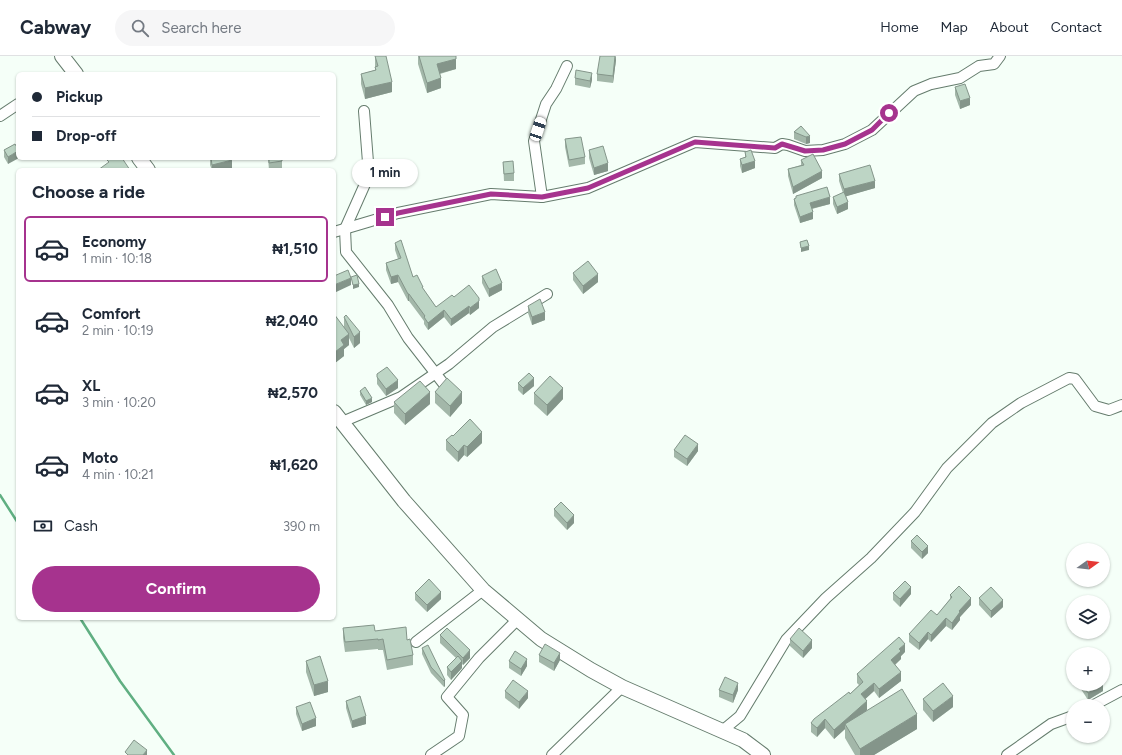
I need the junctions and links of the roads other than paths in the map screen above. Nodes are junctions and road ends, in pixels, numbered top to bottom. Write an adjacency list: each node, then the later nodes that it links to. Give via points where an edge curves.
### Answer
1 (62, 56): 4 (main road)
2 (1000, 56): 8 (street, via 994,64 979,66 960,78 931,84 914,91 872,130 845,144 823,150 805,151 782,144 775,148 695,142 588,188)
3 (567, 66): 8 (street, via 546,104 534,141)
4 (71, 72)
5 (16, 105): 7 (street)
6 (364, 111): 9 (street, via 369,175)
7 (0, 116)
8 (542, 197): 9 (street, via 491,194 398,213)
9 (345, 229): 10 (street); 12 (street, via 346,252)
10 (336, 231)
11 (547, 294): 12 (street, via 493,327)
12 (436, 372): 13 (street); 15 (street, via 401,397)
13 (443, 383)
14 (1122, 405): 23 (street, via 1109,410 1095,406 1075,379 1069,378 1021,403 992,423 947,468 915,512 786,640 740,716)
15 (338, 417): 16 (main road, via 404,501)
16 (483, 590): 17 (main road); 18 (street)
17 (518, 619): 19 (main road, via 541,639); 24 (street, via 479,658 447,697 463,715 459,736)
18 (416, 642)
19 (622, 687): 23 (main road); 25 (street)
20 (1122, 690): 21 (street)
21 (1105, 699)
22 (1066, 719): 27 (street, via 1051,724)
23 (722, 731): 26 (main road, via 742,740)
24 (431, 755)
25 (552, 755)
26 (763, 755)
27 (1007, 755)

